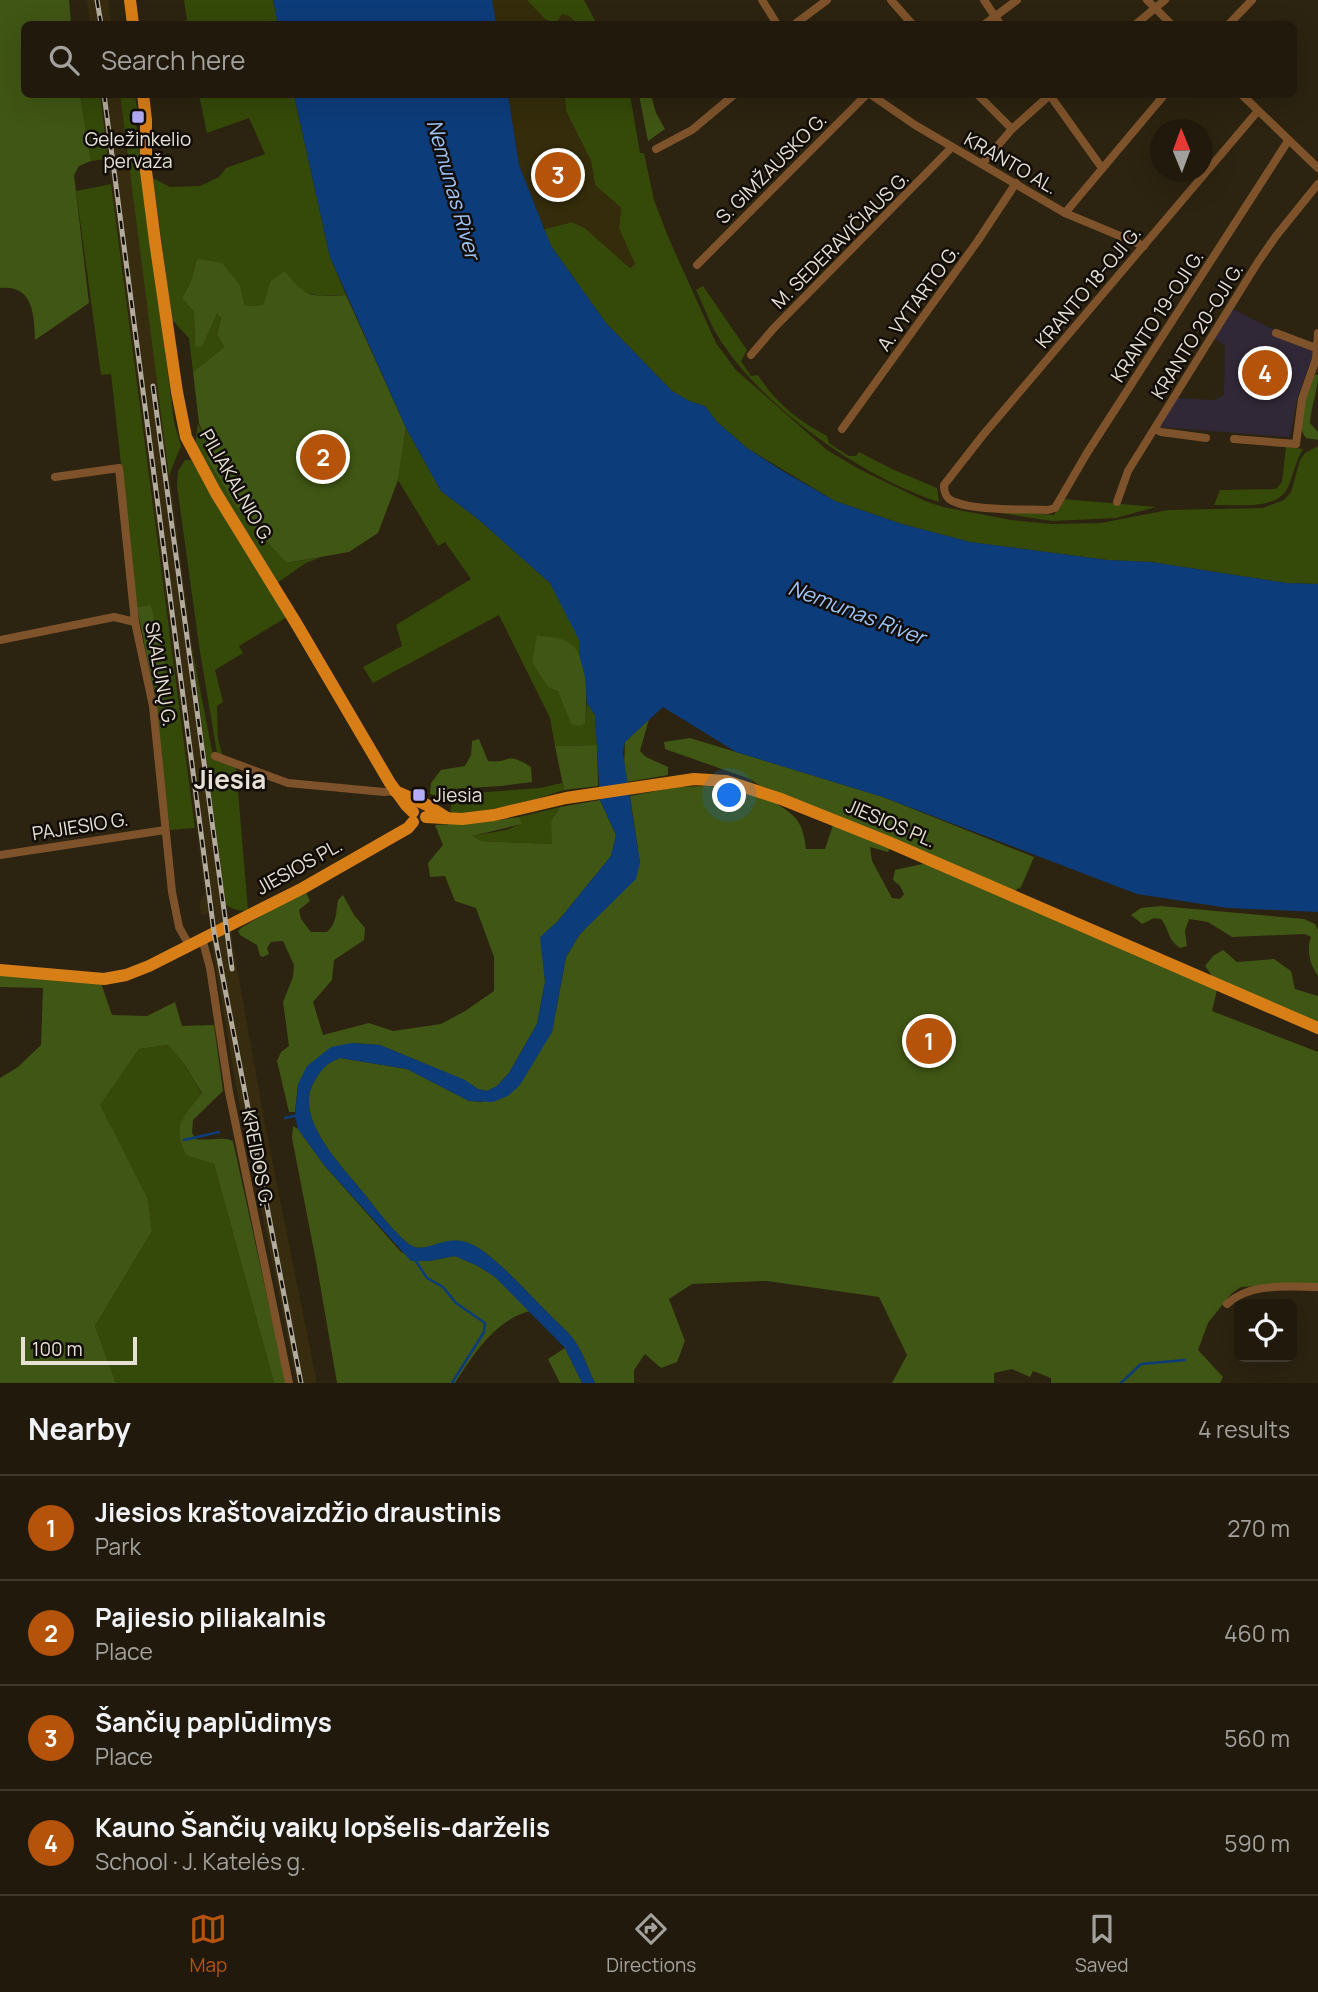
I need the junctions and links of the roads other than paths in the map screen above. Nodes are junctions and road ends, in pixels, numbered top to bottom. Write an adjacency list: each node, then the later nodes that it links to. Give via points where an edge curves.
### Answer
1 (130, 0): 11 (main road)
2 (762, 0): 12 (street)
3 (827, 0): 13 (street)
4 (891, 0): 14 (street)
5 (984, 0): 15 (street)
6 (1017, 0): 15 (street)
7 (1147, 0): 10 (street)
8 (1165, 0): 10 (street)
9 (1252, 0): 18 (street)
10 (1156, 8): 16 (street); 17 (street)
11 (133, 21)
12 (775, 21)
13 (799, 21)
14 (909, 21)
15 (998, 21)
16 (1140, 21)
17 (1168, 21)
18 (1232, 21)
19 (143, 98): 55 (main road, PILIAKALNIO G., via 146,171 186,437)
20 (730, 98): 32 (street, via 692,130)
21 (864, 98): 40 (street, S. GIMŽAUSKO G.)
22 (874, 98): 31 (street, KRANTO AL.)
23 (981, 98): 29 (street)
24 (1047, 98): 29 (street)
25 (1052, 98): 34 (street)
26 (1162, 98): 34 (street)
27 (1245, 98): 28 (street)
28 (1257, 112): 30 (street); 39 (street, KRANTO 18-OJI G.)
29 (1012, 129): 33 (street)
30 (1288, 141): 35 (street); 50 (street, KRANTO 19-OJI G., via 1055,508 970,506 948,498)
31 (952, 147): 33 (street, KRANTO AL.); 44 (street, M. SEDERAVIČIAUS G.)
32 (656, 149)
33 (982, 164): 36 (street, KRANTO AL.)
34 (1102, 168): 38 (street)
35 (1318, 168)
36 (1016, 183): 38 (street, KRANTO AL.); 45 (street, A. VYTARTO G.)
37 (1318, 184): 46 (street, KRANTO 20-OJI G., via 1264,253)
38 (1065, 213): 39 (street, KRANTO AL.)
39 (1144, 246): 50 (street, KRANTO 18-OJI G.)
40 (697, 265)
41 (1276, 333): 43 (street)
42 (1318, 333): 43 (street)
43 (1316, 348): 48 (street, via 1296,444)
44 (751, 355)
45 (842, 429)
46 (1155, 429): 47 (street); 51 (street, KRANTO 20-OJI G., via 1128,471)
47 (1206, 438)
48 (1234, 439)
49 (55, 477): 52 (street, SKALŪNŲ G., via 118,468)
50 (944, 485)
51 (1117, 502)
52 (135, 622): 53 (street, via 114,617); 58 (street, SKALŪNŲ G., via 153,706)
53 (0, 640)
54 (215, 756): 55 (street, via 288,783)
55 (395, 791): 56 (main road, PILIAKALNIO G.); 57 (main road)
56 (417, 817): 57 (main road, JIESIOS PL.); 60 (main road, JIESIOS PL., via 408,828 303,888)
57 (448, 818): 63 (main road, JIESIOS PL., via 494,815 654,785 726,781 886,841)
58 (165, 830): 59 (street, PAJIESIO G.); 61 (street, SKALŪNŲ G., via 176,914)
59 (0, 855)
60 (202, 938): 61 (main road, JIESIOS PL.); 66 (street, KREIDOS G.)
61 (189, 945): 62 (main road, JIESIOS PL., via 126,975 104,979)
62 (0, 970)
63 (1318, 1028)
64 (1318, 1287): 65 (street, via 1251,1290)
65 (1227, 1304)
66 (289, 1383)

